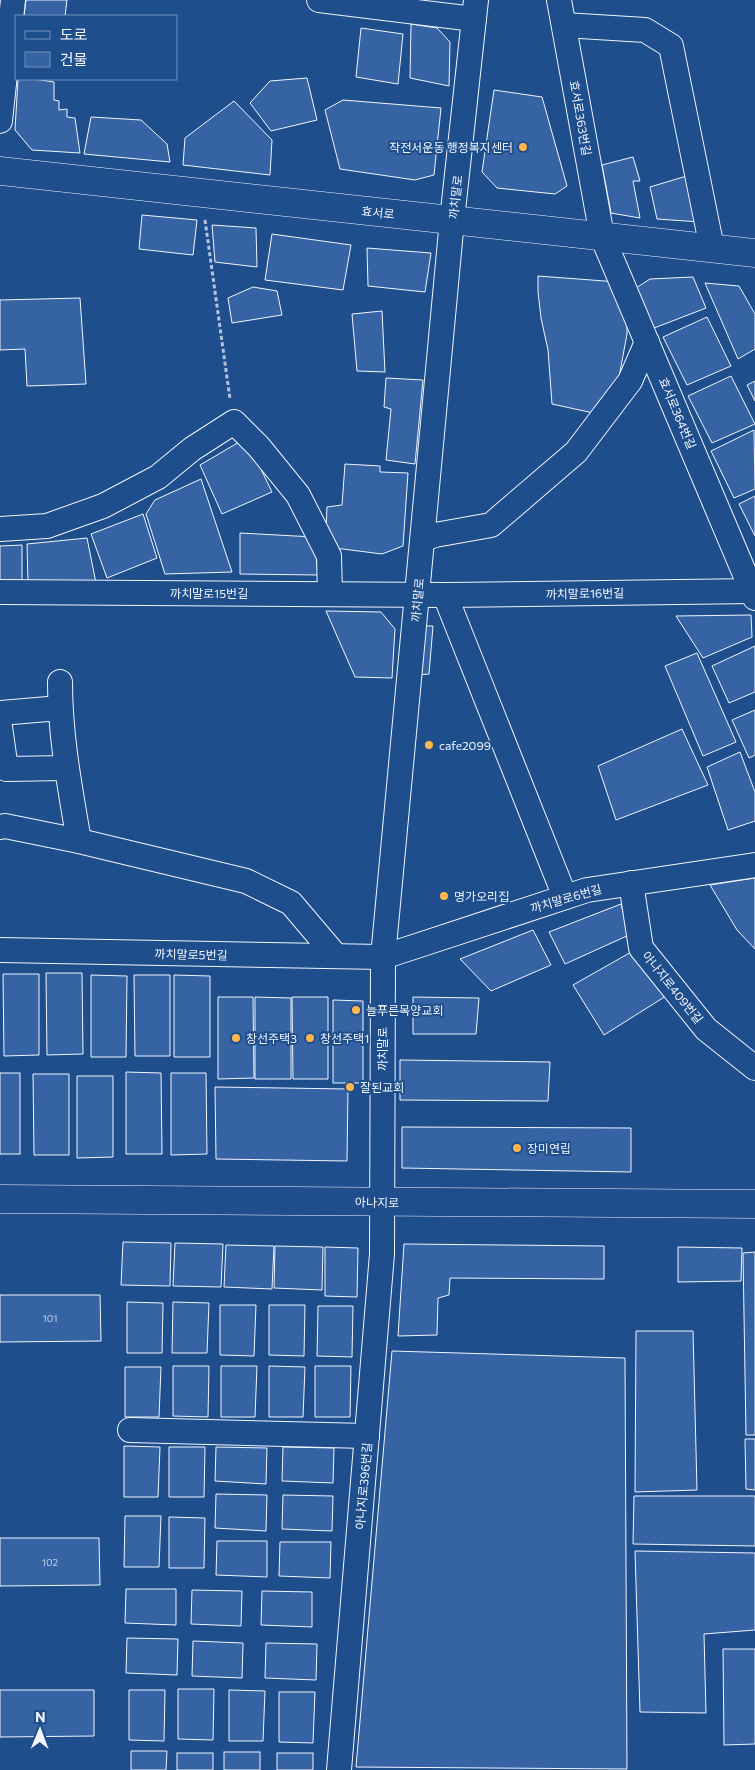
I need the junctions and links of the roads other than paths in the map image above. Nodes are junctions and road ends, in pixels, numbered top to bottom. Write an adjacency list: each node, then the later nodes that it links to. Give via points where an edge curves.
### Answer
1 (13, 0): 6 (street)
2 (319, 0): 4 (street)
3 (559, 0): 5 (street, 효서로363번길)
4 (475, 9): 8 (street, 까치말로)
5 (564, 25): 9 (street, 효서로363번길); 10 (street, via 645,30 671,46)
6 (0, 120)
7 (0, 171): 8 (street, 효서로)
8 (452, 220): 9 (street, 효서로); 14 (street, 까치말로)
9 (602, 236): 10 (street, 효서로); 12 (street, 효서로364번길)
10 (712, 248): 11 (street, 효서로)
11 (755, 253)
12 (647, 342): 14 (street, via 630,381 576,452 491,525); 16 (street, 효서로364번길)
13 (0, 529): 17 (street, via 47,526 103,506 158,477 192,449 234,422 298,495 329,556)
14 (423, 539): 18 (street, 까치말로)
15 (0, 592): 17 (street, 까치말로15번길)
16 (754, 593): 19 (street, 까치말로16번길)
17 (330, 594): 18 (street, 까치말로15번길)
18 (418, 595): 19 (street, 까치말로16번길); 32 (street, 까치말로)
19 (445, 595): 29 (street)
20 (60, 682): 21 (street)
21 (60, 708): 22 (street); 24 (street)
22 (0, 713)
23 (0, 727): 24 (street, via 6,769)
24 (66, 768): 26 (street)
25 (0, 827): 26 (street)
26 (79, 841): 31 (street, via 246,881 291,903)
27 (755, 865): 28 (street, 까치말로6번길)
28 (631, 883): 29 (street, 까치말로6번길); 33 (street, 아나지로409번길, via 641,948 706,1029)
29 (565, 897): 32 (street, 까치말로6번길)
30 (0, 950): 31 (street, 까치말로5번길)
31 (336, 956): 32 (street, 까치말로5번길)
32 (383, 957): 35 (street, 까치말로)
33 (755, 1068)
34 (0, 1199): 35 (street, 아나지로)
35 (381, 1202): 36 (street, 아나지로); 38 (street, 아나지로396번길, via 382,1254)
36 (755, 1204)
37 (130, 1430): 38 (street)
38 (367, 1436): 39 (street, 아나지로396번길)
39 (339, 1770)

